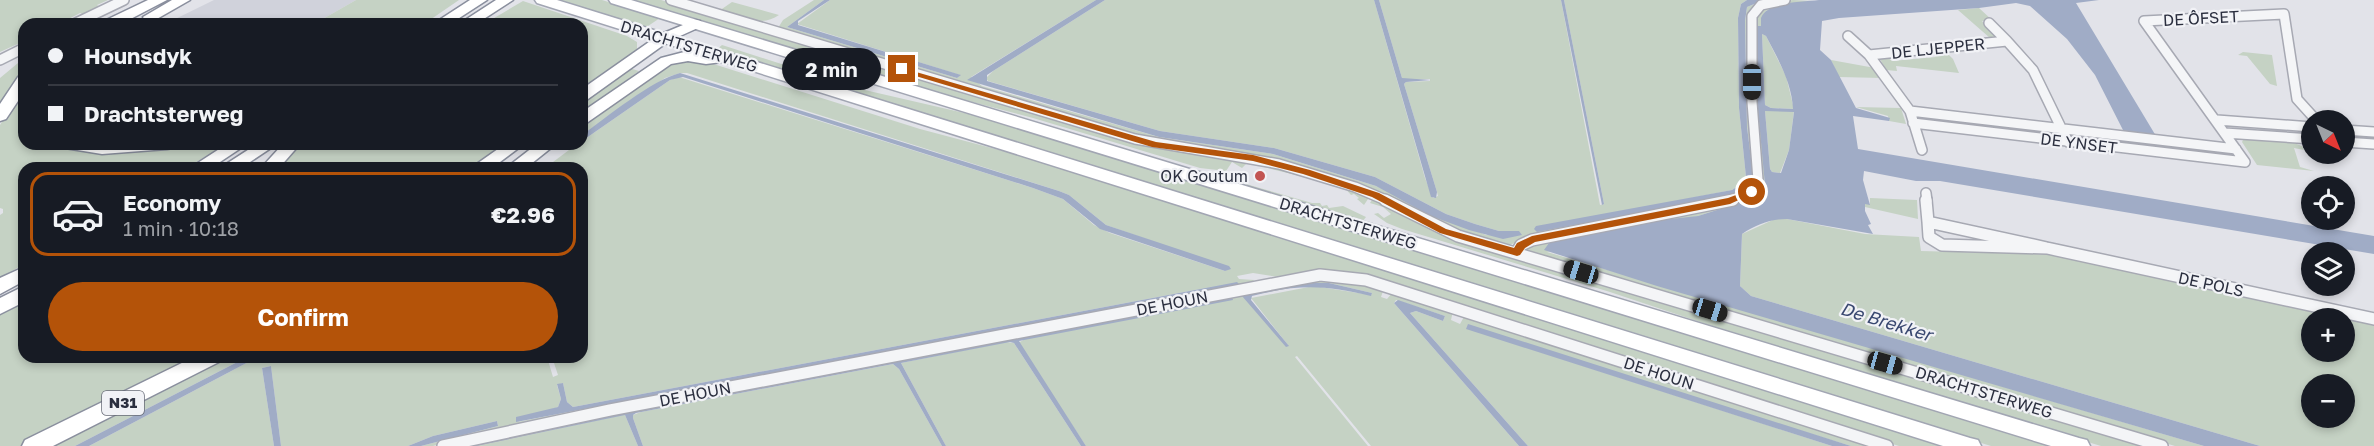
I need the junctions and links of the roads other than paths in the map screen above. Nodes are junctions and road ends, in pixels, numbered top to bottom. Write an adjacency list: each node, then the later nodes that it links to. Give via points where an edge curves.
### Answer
1 (124, 0): 10 (street)
2 (160, 0): 11 (main road)
3 (183, 0): 12 (main road)
4 (506, 0): 9 (main road)
5 (542, 0): 18 (main road, DRACHTSTERWEG)
6 (616, 0): 16 (main road, DRACHTSTERWEG)
7 (671, 0): 59 (street, DRACHTSTERWEG, via 1155,145 1253,158 1298,170 1358,188 1443,231)
8 (1785, 0): 59 (street, via 1761,5 1752,15 1752,102 1759,173 1752,192 1730,201 1532,240)
9 (478, 6): 13 (main road); 14 (main road)
10 (86, 18)
11 (121, 18)
12 (147, 18)
13 (446, 18)
14 (453, 18)
15 (1989, 23): 19 (street, DE LJEPPER)
16 (695, 24): 18 (main road); 20 (main road); 70 (main road, DRACHTSTERWEG)
17 (1848, 36): 22 (street, DE LJEPPER)
18 (664, 38): 20 (main road, DRACHTSTERWEG); 26 (main road)
19 (2007, 41): 22 (street, DE LJEPPER); 35 (street, DE LJEPPER, via 2033,70)
20 (681, 44): 23 (main road, DRACHTSTERWEG); 27 (main road)
21 (18, 51): 24 (street)
22 (1869, 55): 29 (street, DE LJEPPER)
23 (722, 57): 27 (main road, via 673,58); 69 (main road, DRACHTSTERWEG)
24 (0, 60)
25 (18, 89): 31 (main road)
26 (588, 92)
27 (613, 96): 30 (main road)
28 (2307, 110): 32 (street, DE ÔFSET, via 2297,99 2284,14 2144,21 2209,115)
29 (1910, 111): 33 (street, DE LJEPPER); 35 (street, DE YNSET)
30 (588, 115)
31 (0, 116)
32 (2217, 120): 34 (street); 38 (street, DE ÔFSET)
33 (1913, 123): 40 (street, DE YNSET); 49 (street, DE LJEPPER)
34 (2301, 126)
35 (2062, 129): 40 (street, DE LJEPPER); 43 (street, DE YNSET)
36 (2355, 131): 37 (street)
37 (2374, 132)
38 (2225, 133): 39 (street); 43 (street, DE ÔFSET)
39 (2301, 138)
40 (2068, 142): 55 (street, DE YNSET)
41 (2355, 143): 42 (street)
42 (2374, 144)
43 (2236, 149): 55 (street, DE ÔFSET)
44 (229, 150): 50 (main road)
45 (259, 150): 51 (main road)
46 (286, 150): 52 (main road)
47 (507, 150): 53 (main road)
48 (540, 150): 54 (main road)
49 (1922, 150)
50 (209, 162)
51 (239, 162)
52 (276, 162)
53 (489, 162)
54 (523, 162)
55 (2245, 162)
56 (1926, 193): 57 (street, DE POLS)
57 (1928, 222): 58 (street, DE POLS); 58 (street, DE POLS, via 1929,237 1942,245)
58 (2049, 248): 64 (street, DE POLS)
59 (1517, 252): 71 (street, DRACHTSTERWEG)
60 (18, 276): 61 (main road)
61 (0, 287)
62 (18, 296): 63 (main road)
63 (0, 307)
64 (2374, 319)
65 (200, 363): 66 (main road, N31)
66 (33, 446)
67 (443, 446): 68 (street, DE HOUN, via 946,345 1327,275 1366,280)
68 (1887, 446)
69 (1970, 446)
70 (2079, 446)
71 (2162, 446)

